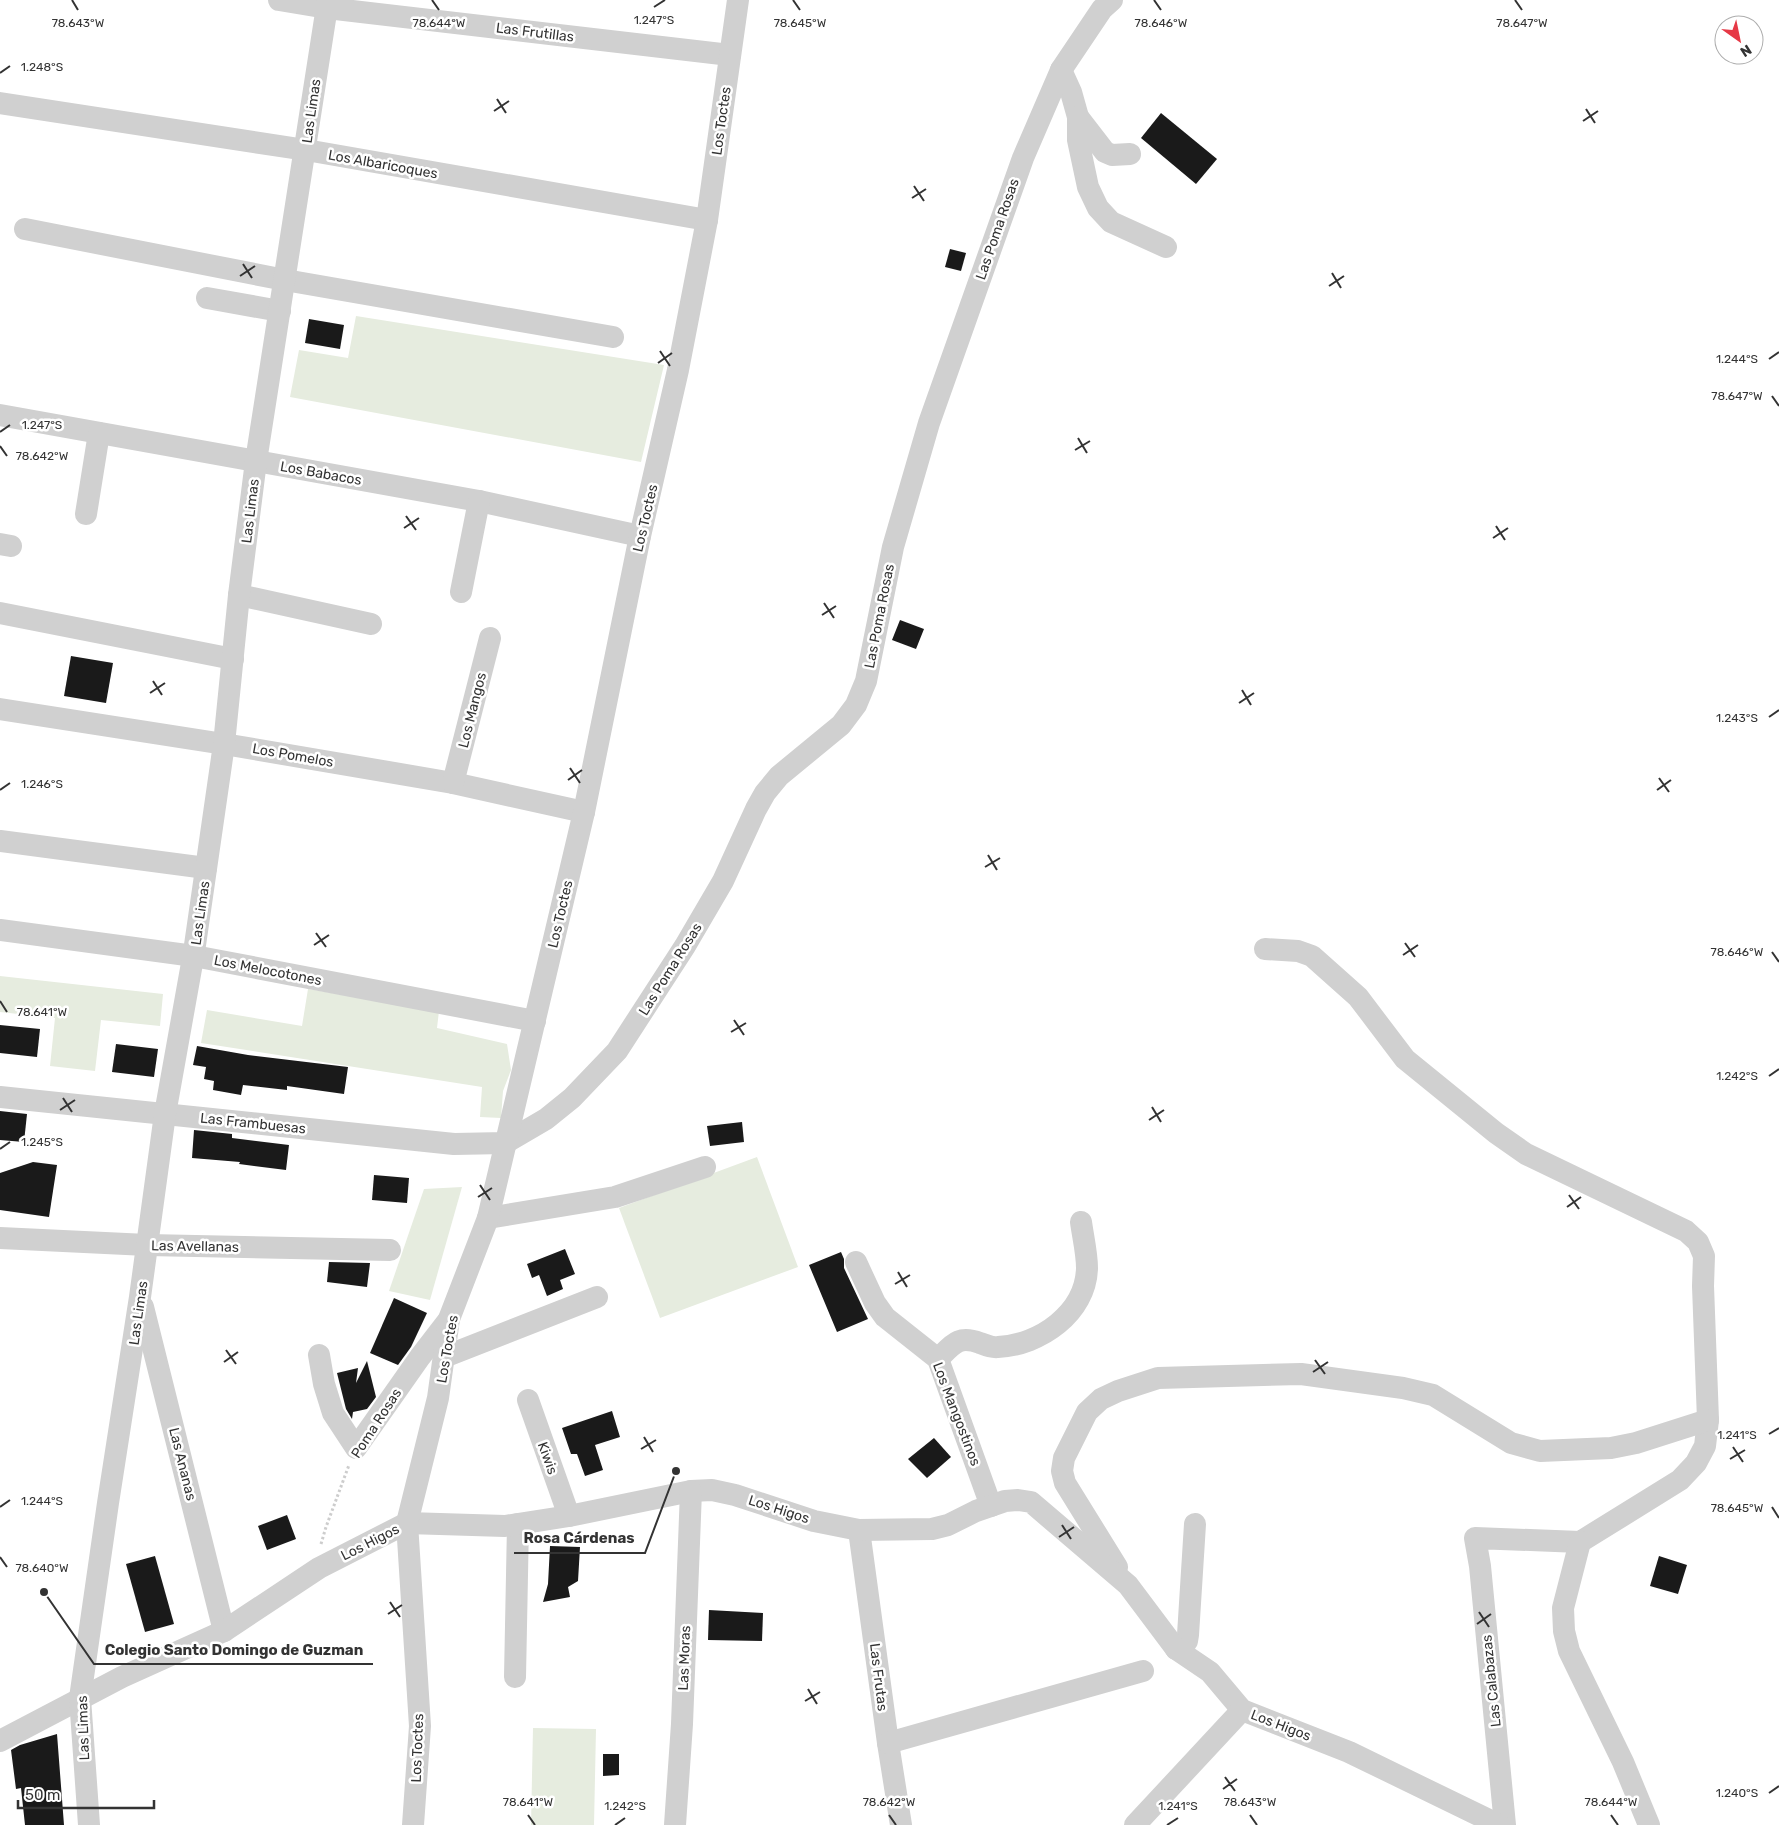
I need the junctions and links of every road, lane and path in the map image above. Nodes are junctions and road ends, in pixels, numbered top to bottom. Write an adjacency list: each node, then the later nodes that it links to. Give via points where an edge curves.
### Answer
1 (280, 0): 4 (street, Las Frutillas)
2 (738, 0): 5 (street, Los Toctes)
3 (1112, 0): 6 (street, Las Poma Rosas, via 1102,8)
4 (327, 4): 5 (street, Las Frutillas); 9 (street, Las Limas)
5 (730, 55): 11 (street, Los Toctes)
6 (1061, 70): 8 (street); 42 (street, Las Poma Rosas, via 1023,158 929,423 893,547 866,681 856,705 841,725 779,776 765,793 723,881 617,1051 572,1098 546,1119)
7 (0, 103): 9 (street, Los Albaricoques)
8 (1078, 116): 10 (street, via 1105,152); 13 (street, via 1078,140 1088,187 1098,208 1111,222)
9 (306, 150): 11 (street, Los Albaricoques); 14 (street, Las Limas)
10 (1130, 154)
11 (707, 220): 23 (street, Los Toctes, via 678,370)
12 (24, 229): 14 (street)
13 (1166, 247)
14 (285, 280): 16 (street, Las Limas); 17 (street)
15 (208, 298): 16 (street)
16 (280, 311): 20 (street, Las Limas)
17 (613, 337)
18 (0, 415): 19 (street, Los Babacos)
19 (99, 433): 20 (street, Los Babacos); 22 (street)
20 (256, 461): 21 (street, Los Babacos); 25 (street, Las Limas)
21 (479, 501): 23 (street, Los Babacos); 24 (street)
22 (86, 514)
23 (640, 536): 33 (street, Los Toctes)
24 (461, 592)
25 (239, 595): 27 (street); 29 (street, Las Limas)
26 (0, 613): 29 (street)
27 (371, 624)
28 (490, 638): 32 (street, Los Mangos)
29 (233, 659): 31 (street, Las Limas)
30 (0, 709): 31 (street, Los Pomelos)
31 (224, 744): 32 (street, Los Pomelos); 35 (street, Las Limas)
32 (453, 782): 33 (street, Los Pomelos)
33 (584, 812): 39 (street, Los Toctes)
34 (0, 841): 35 (street)
35 (206, 868): 38 (street, Las Limas)
36 (0, 930): 38 (street, Los Melocotones)
37 (1265, 949): 57 (street, via 1298,951 1312,956 1358,997 1405,1059 1526,1154 1653,1213 1686,1231 1698,1242 1704,1256)
38 (194, 956): 39 (street, Los Melocotones); 41 (street, Las Limas)
39 (535, 1021): 42 (street, Los Toctes)
40 (0, 1097): 41 (street, Las Frambuesas)
41 (165, 1114): 42 (street, Las Frambuesas, via 454,1144); 47 (street, Las Limas)
42 (505, 1143): 44 (street, Los Toctes)
43 (705, 1167): 44 (street, via 615,1198)
44 (488, 1218): 52 (street, Los Toctes)
45 (1081, 1222): 55 (street, via 1087,1268 1082,1291 1068,1316 1051,1330 1026,1342 997,1347 960,1340)
46 (0, 1238): 47 (street, Las Avellanas)
47 (147, 1245): 48 (street, Las Avellanas); 51 (street, Las Limas)
48 (390, 1250)
49 (856, 1262): 55 (street, Los Mangostinos, via 885,1317)
50 (597, 1296): 54 (street)
51 (140, 1297): 69 (street, Las Ananas); 73 (street, Las Limas)
52 (450, 1319): 54 (street, Los Toctes); 58 (street, Poma Rosas)
53 (319, 1355): 58 (street, via 333,1413)
54 (444, 1357): 62 (street, Los Toctes, via 438,1398)
55 (938, 1360): 60 (street, Los Mangostinos)
56 (528, 1400): 61 (street, Kiwis)
57 (1708, 1420): 66 (street, via 1705,1446 1696,1463 1680,1480); 68 (street, via 1611,1448 1540,1451 1511,1443 1433,1395 1403,1388 1301,1374 1158,1378 1118,1391 1087,1412 1064,1458 1062,1471 1065,1483)
58 (356, 1448): 67 (path, Poma Rosas, via 326,1527)
59 (691, 1491): 61 (street, Los Higos); 65 (street, Los Higos, via 712,1490 734,1495 814,1520); 79 (street, Las Moras)
60 (991, 1506): 65 (street, Los Higos, via 940,1528); 68 (street, Los Higos, via 1005,1501 1031,1502)
61 (569, 1516): 63 (street, Los Higos)
62 (407, 1523): 63 (street, Los Higos); 67 (street, Los Higos); 78 (street, Los Toctes, via 420,1726)
63 (518, 1524): 72 (street)
64 (1195, 1524): 70 (street, via 1188,1635 1187,1641)
65 (859, 1530): 76 (street, Las Frutas)
66 (1580, 1542): 83 (street, Las Calabazas, via 1475,1538); 84 (street, via 1563,1608 1564,1631 1569,1651)
67 (319, 1568): 69 (street, Los Higos)
68 (1128, 1585): 70 (street, Los Higos)
69 (224, 1631): 73 (street, Los Higos)
70 (1176, 1649): 74 (street, Los Higos, via 1210,1672)
71 (1143, 1671): 76 (street)
72 (516, 1677)
73 (80, 1698): 75 (street, Los Higos); 77 (street, Las Limas)
74 (1242, 1710): 81 (street); 82 (street, Los Higos, via 1349,1752)
75 (0, 1741)
76 (888, 1743): 80 (street, Las Frutas)
77 (89, 1825)
78 (413, 1825)
79 (675, 1825)
80 (901, 1825)
81 (1135, 1825)
82 (1499, 1825)
83 (1505, 1825)
84 (1649, 1825)

